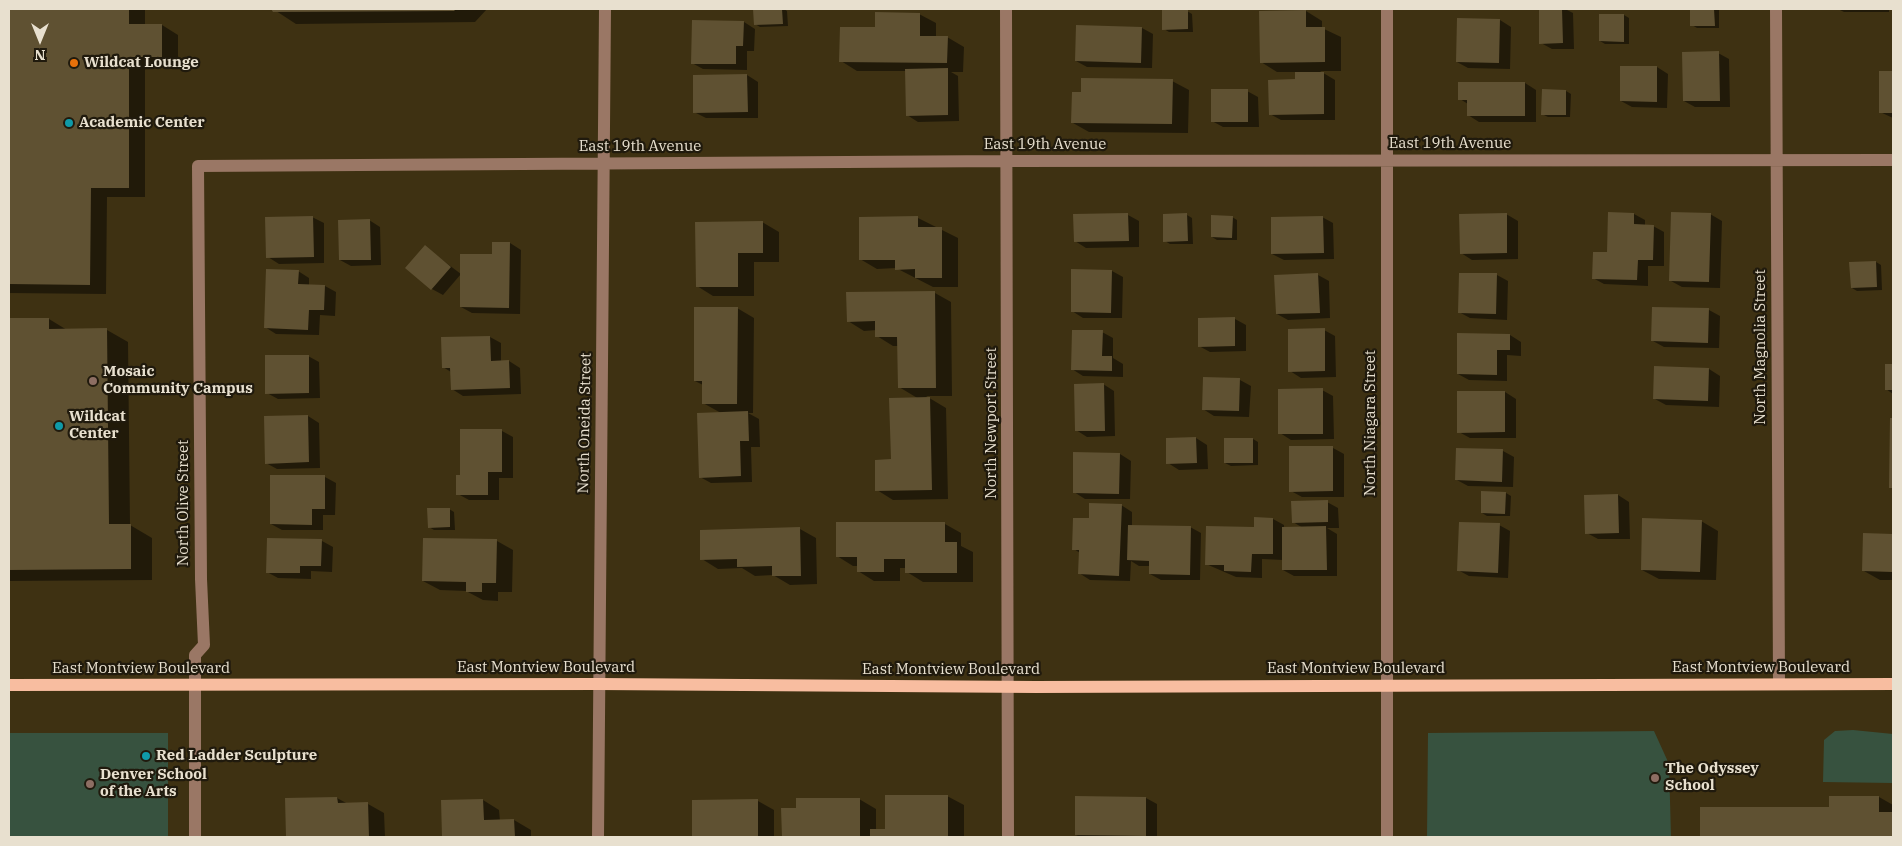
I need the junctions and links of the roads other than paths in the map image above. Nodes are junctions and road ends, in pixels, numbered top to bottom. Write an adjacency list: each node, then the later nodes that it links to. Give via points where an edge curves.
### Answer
1 (604, 9): 9 (street, North Oneida Street)
2 (1006, 9): 8 (street, North Newport Street)
3 (1387, 9): 5 (street, North Niagara Street)
4 (1776, 9): 6 (street, North Magnolia Street)
5 (1387, 160): 6 (street, East 19th Avenue); 8 (street, East 19th Avenue); 16 (street, North Niagara Street)
6 (1776, 160): 7 (street, East 19th Avenue); 12 (street, North Magnolia Street)
7 (1893, 160)
8 (1007, 161): 9 (street, East 19th Avenue); 17 (street, North Newport Street)
9 (604, 164): 10 (street, East 19th Avenue); 11 (street, North Oneida Street)
10 (198, 166): 15 (street, North Olive Street, via 200,560 204,645 195,655)
11 (598, 684): 15 (main road, East Montview Boulevard); 17 (main road, East Montview Boulevard); 19 (street, North Oneida Street)
12 (1779, 684): 13 (main road, East Montview Boulevard); 16 (main road, East Montview Boulevard)
13 (1893, 684)
14 (9, 685): 15 (main road, East Montview Boulevard)
15 (196, 685): 18 (street, North Olive Street)
16 (1388, 685): 17 (main road, East Montview Boulevard); 21 (street, North Niagara Street)
17 (1009, 687): 20 (street, North Newport Street)
18 (195, 837)
19 (598, 837)
20 (1008, 837)
21 (1387, 837)

